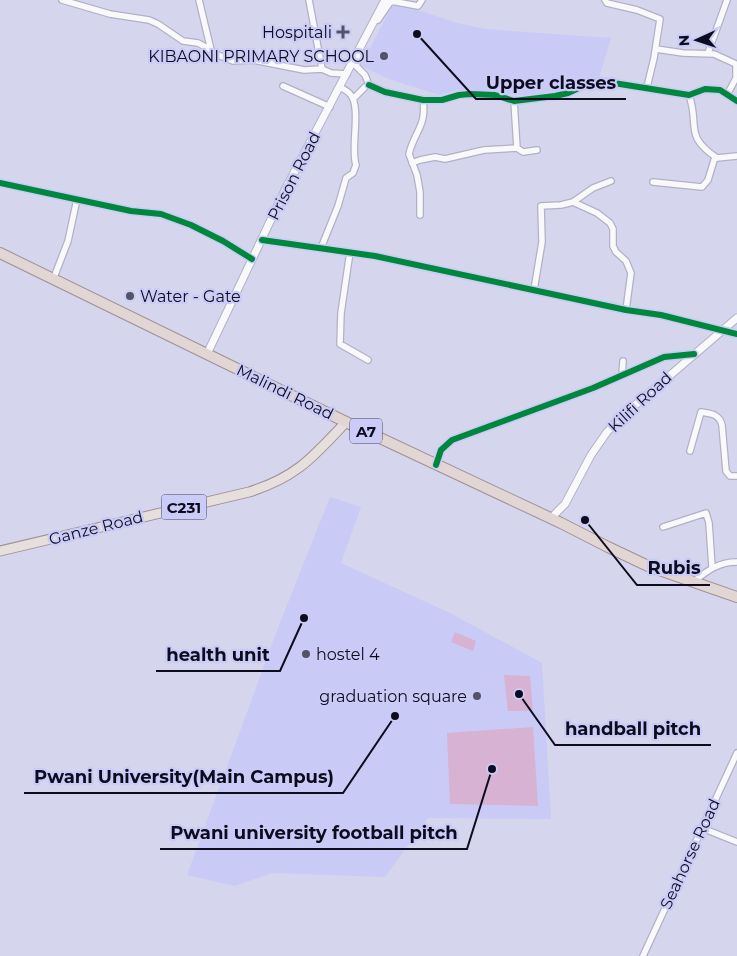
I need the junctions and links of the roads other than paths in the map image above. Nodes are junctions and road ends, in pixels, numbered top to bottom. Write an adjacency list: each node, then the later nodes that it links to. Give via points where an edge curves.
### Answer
1 (62, 0): 9 (street, via 110,14 149,20 182,42 198,43)
2 (199, 0): 9 (street)
3 (309, 0): 11 (street)
4 (385, 0): 12 (street, Prison Road)
5 (422, 0): 13 (street, via 418,6 391,1 384,10 356,63)
6 (605, 0): 8 (street, via 660,18)
7 (727, 0): 10 (street)
8 (656, 49): 10 (street); 16 (street)
9 (212, 50): 11 (street, via 233,61 254,60 304,70)
10 (708, 53): 17 (street, via 736,64 736,78)
11 (322, 69): 12 (street)
12 (347, 74): 15 (street, Prison Road)
13 (369, 85): 19 (street); 20 (street, via 385,92)
14 (283, 86): 23 (street)
15 (340, 87): 19 (street); 23 (street, Prison Road)
16 (647, 87): 18 (street); 22 (street, via 601,81 555,96)
17 (727, 94): 18 (street, via 705,89); 21 (street)
18 (689, 95): 26 (street, via 694,111 694,132 702,146)
19 (353, 99): 36 (street, via 353,157 356,165 346,178)
20 (424, 100): 22 (street, via 478,94); 28 (street, via 425,113 409,154)
21 (737, 100)
22 (514, 101): 24 (street)
23 (330, 107): 35 (street, Prison Road)
24 (517, 148): 25 (street, via 523,152); 28 (street, via 435,157)
25 (537, 150)
26 (715, 156): 27 (street); 30 (street, via 708,180 702,187)
27 (737, 156)
28 (412, 163): 34 (street, via 420,192)
29 (611, 181): 33 (street, via 593,188)
30 (653, 182)
31 (0, 183): 32 (street)
32 (77, 199): 39 (street, via 175,219 223,241); 40 (street, via 68,241)
33 (573, 202): 41 (street, via 541,206 542,242); 42 (street, via 597,213 613,229 613,246 631,273)
34 (420, 215)
35 (262, 240): 36 (street); 39 (street, Prison Road)
36 (321, 248): 37 (street)
37 (350, 252): 41 (street); 48 (street, via 340,344)
38 (0, 254): 40 (highway, Malindi Road / A7)
39 (252, 260): 46 (street, Prison Road)
40 (53, 280): 46 (highway, Malindi Road / A7)
41 (534, 290): 42 (street)
42 (626, 310): 44 (street, via 662,315)
43 (737, 318): 44 (street, Kilifi Road)
44 (722, 331): 45 (street); 47 (street, Kilifi Road)
45 (737, 334)
46 (207, 354): 51 (highway, Malindi Road / A7)
47 (694, 354): 50 (street, via 664,357); 55 (street, Kilifi Road, via 633,405 607,432)
48 (368, 360)
49 (623, 361): 50 (street)
50 (622, 375): 53 (street, via 452,440 441,450)
51 (346, 422): 53 (highway, Malindi Road / A7); 59 (main road, Ganze Road / C231, via 301,468 267,486)
52 (690, 451): 54 (street, via 701,412 716,415 722,425 726,471 730,476)
53 (436, 465): 56 (highway, Malindi Road / A7)
54 (737, 476)
55 (565, 504): 56 (street, Kilifi Road); 57 (street, Kilifi Road)
56 (551, 518): 57 (highway, Malindi Road / A7)
57 (561, 522): 62 (highway, Malindi Road / A7, via 632,558)
58 (663, 527): 61 (street, via 706,514)
59 (0, 551)
60 (737, 562): 61 (street, via 724,562)
61 (712, 567): 62 (street)
62 (692, 582): 63 (highway, Malindi Road / A7)
63 (737, 597)
64 (737, 753): 65 (street, Seahorse Road)
65 (702, 828): 66 (street); 67 (street, Seahorse Road)
66 (737, 842)
67 (644, 956)

